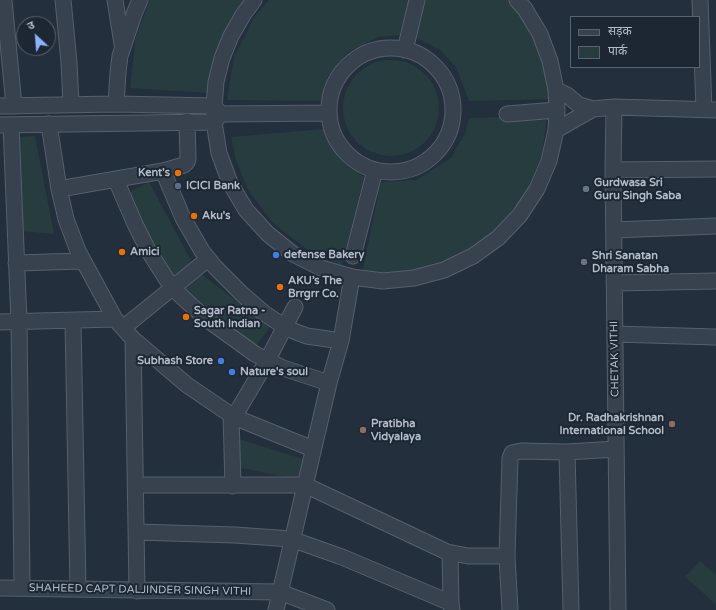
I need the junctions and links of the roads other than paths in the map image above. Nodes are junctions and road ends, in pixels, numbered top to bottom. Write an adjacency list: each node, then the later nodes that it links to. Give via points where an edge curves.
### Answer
1 (4, 0): 14 (street)
2 (62, 0): 15 (street)
3 (115, 0): 9 (street)
4 (140, 0): 9 (street)
5 (254, 0): 21 (street, via 231,36 222,58 216,82)
6 (417, 0): 10 (street)
7 (517, 0): 12 (street, via 540,34 550,61)
8 (700, 0): 11 (street)
9 (123, 46): 13 (street)
10 (405, 50): 20 (street, via 380,50 368,53 347,67 333,88); 28 (street, via 429,62 441,74 452,104 451,125 442,145 435,154 422,163 397,172)
11 (709, 63): 18 (street)
12 (556, 90): 16 (street, via 579,105); 19 (street)
13 (117, 97): 15 (street); 21 (street)
14 (9, 101): 15 (street)
15 (71, 105)
16 (593, 108): 17 (street); 26 (street)
17 (614, 108): 18 (street); 29 (street, CHETAK VITHI)
18 (710, 109)
19 (557, 110): 22 (street); 26 (street)
20 (329, 113): 21 (street); 28 (street, via 335,138 342,149 363,166)
21 (216, 114): 23 (street); 39 (street, via 219,153 230,183 246,210 268,234 293,254 321,268)
22 (507, 114)
23 (187, 121): 24 (street); 30 (street, via 187,162)
24 (49, 124): 25 (street); 32 (street)
25 (5, 125): 38 (street)
26 (556, 130): 39 (street, via 549,160 537,189 520,215 492,243 473,256 444,270 414,278 383,280)
27 (716, 169): 29 (street)
28 (375, 170): 35 (street)
29 (613, 170): 34 (street, CHETAK VITHI)
30 (163, 171): 31 (street); 36 (street, via 183,218)
31 (116, 180): 32 (street); 42 (street, via 148,250)
32 (60, 189): 37 (street, via 66,219)
33 (716, 226): 34 (street)
34 (614, 230): 41 (street, CHETAK VITHI)
35 (353, 256)
36 (208, 259): 42 (street); 47 (street, via 243,295)
37 (82, 260): 38 (street); 48 (street)
38 (16, 263): 46 (street)
39 (352, 277): 51 (street)
40 (716, 281): 41 (street)
41 (614, 283): 49 (street, CHETAK VITHI)
42 (172, 287): 48 (street); 52 (street, via 205,318)
43 (295, 307): 47 (street)
44 (73, 321): 46 (street); 48 (street); 67 (street)
45 (0, 322): 46 (street)
46 (19, 322): 65 (street)
47 (285, 327): 51 (street, via 307,336); 52 (street)
48 (124, 329): 54 (street, via 187,385); 58 (street)
49 (615, 334): 50 (street); 56 (street, CHETAK VITHI)
50 (716, 337)
51 (341, 341): 53 (street)
52 (267, 361): 53 (street); 54 (street)
53 (329, 383): 55 (street)
54 (232, 416): 55 (street); 59 (street)
55 (313, 449): 60 (street)
56 (616, 449): 57 (street); 75 (street, CHETAK VITHI)
57 (567, 452): 64 (street, via 521,450 512,453); 74 (street)
58 (135, 485): 59 (street); 61 (street)
59 (233, 486): 60 (street)
60 (305, 486): 62 (street); 63 (street)
61 (136, 532): 62 (street); 68 (street)
62 (292, 539): 69 (street); 70 (street, via 342,557)
63 (450, 553): 64 (street, via 468,556); 70 (street)
64 (507, 556): 73 (street)
65 (22, 587): 66 (street, SHAHEED CAPT DALJINDER SINGH VITHI); 67 (street, SHAHEED CAPT DALJINDER SINGH VITHI)
66 (0, 588)
67 (78, 589): 68 (street, SHAHEED CAPT DALJINDER SINGH VITHI)
68 (137, 591): 69 (street, SHAHEED CAPT DALJINDER SINGH VITHI)
69 (280, 592): 71 (street); 72 (street)
70 (452, 607)
71 (276, 610)
72 (327, 610)
73 (510, 610)
74 (571, 610)
75 (618, 610)

